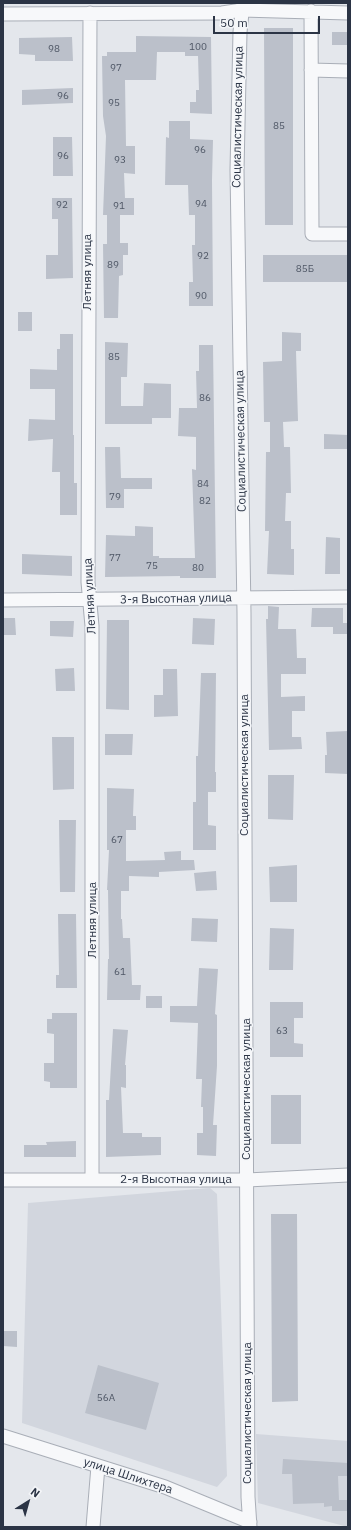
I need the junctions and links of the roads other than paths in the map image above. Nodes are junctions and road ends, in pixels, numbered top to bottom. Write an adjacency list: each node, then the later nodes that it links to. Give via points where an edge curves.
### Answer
1 (243, 7): 2 (street); 3 (street, via 222,13); 9 (street, Социалистическая улица, via 240,32 237,170)
2 (316, 8): 4 (street); 6 (street)
3 (90, 13): 5 (street); 12 (street, Летняя улица)
4 (348, 13)
5 (3, 14)
6 (311, 70): 7 (street); 8 (street, via 312,234)
7 (348, 71)
8 (348, 234)
9 (244, 598): 10 (street, 3-я Высотная улица); 12 (street, 3-я Высотная улица); 16 (street, Социалистическая улица)
10 (348, 598)
11 (3, 600): 12 (street, 3-я Высотная улица)
12 (90, 600): 15 (street, Летняя улица)
13 (348, 1175): 16 (street, 2-я Высотная улица)
14 (3, 1180): 15 (street, 2-я Высотная улица)
15 (92, 1180): 16 (street, 2-я Высотная улица)
16 (247, 1180): 19 (street, Социалистическая улица)
17 (3, 1436): 18 (street, улица Шлихтера)
18 (98, 1466): 19 (street, улица Шлихтера, via 165,1487); 20 (street)
19 (250, 1525)
20 (93, 1527)

